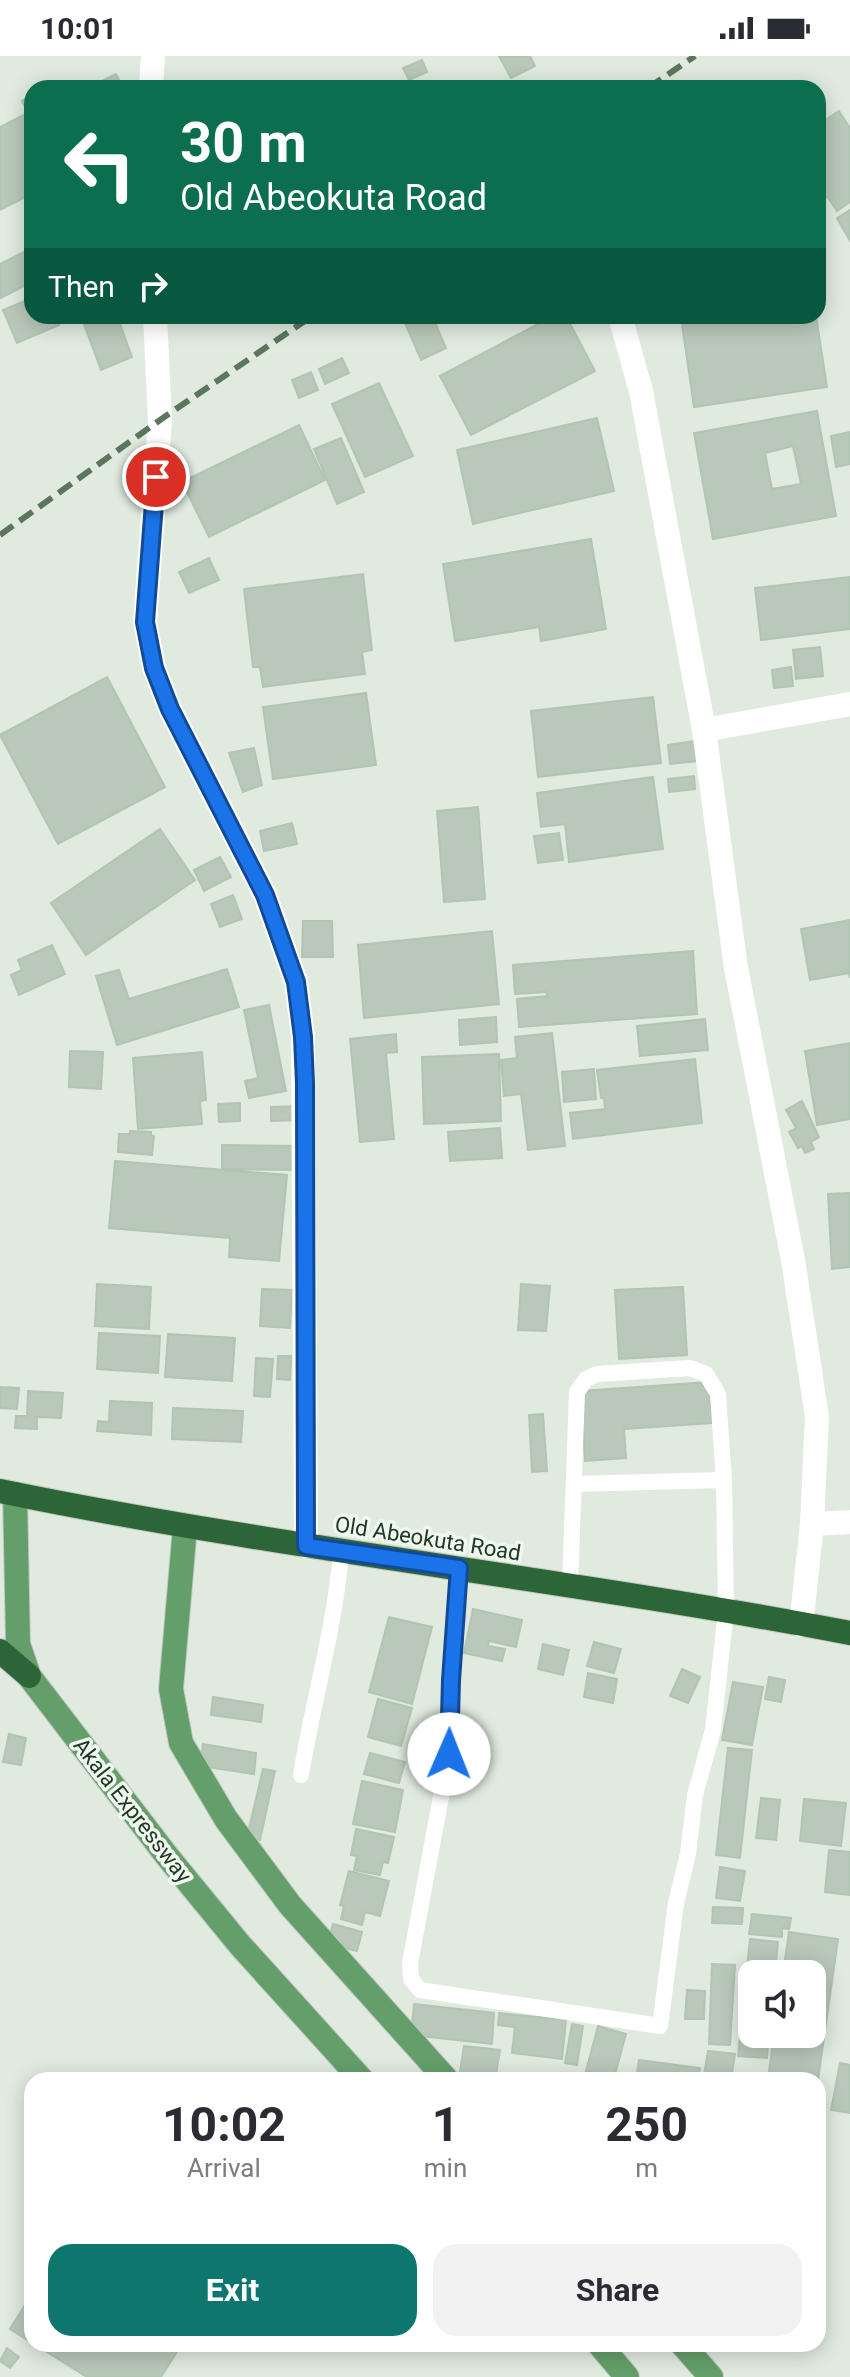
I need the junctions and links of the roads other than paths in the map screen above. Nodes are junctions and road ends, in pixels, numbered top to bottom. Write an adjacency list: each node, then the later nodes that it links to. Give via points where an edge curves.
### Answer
1 (153, 56): 2 (street)
2 (152, 80)
3 (155, 324): 13 (street, via 160,420 145,622 154,668 265,895 296,982 302,1023)
4 (622, 324): 6 (street, via 641,391)
5 (850, 704): 6 (street)
6 (704, 730): 11 (street, via 736,968 793,1260 817,1417)
7 (724, 1480): 8 (lane); 8 (lane, via 718,1394 706,1374 690,1368 597,1374 579,1385); 17 (lane)
8 (575, 1484): 16 (lane)
9 (7, 1492): 12 (highway, Old Abeokuta Road); 21 (main road, Akala Expressway, via 18,1644)
10 (850, 1522): 11 (street)
11 (812, 1524): 18 (street)
12 (185, 1527): 13 (highway, Old Abeokuta Road); 24 (main road, via 171,1689 181,1743 226,1819 290,1905)
13 (306, 1546): 14 (highway, Old Abeokuta Road)
14 (341, 1552): 15 (highway, Old Abeokuta Road); 22 (lane, via 333,1623)
15 (459, 1568): 16 (highway, Old Abeokuta Road); 17 (lane, via 449,1754 410,1963 411,1979 420,1990 660,2026 695,1795 713,1730)
16 (570, 1586): 17 (highway, Old Abeokuta Road)
17 (726, 1611): 18 (highway, Old Abeokuta Road)
18 (801, 1625): 19 (highway, Old Abeokuta Road)
19 (850, 1633)
20 (0, 1651): 21 (highway)
21 (29, 1676): 23 (main road, Akala Expressway, via 222,1923)
22 (301, 1775)
23 (355, 2072)
24 (440, 2072)
25 (606, 2352): 27 (main road)
26 (689, 2352): 28 (main road)
27 (627, 2377)
28 (711, 2377)

